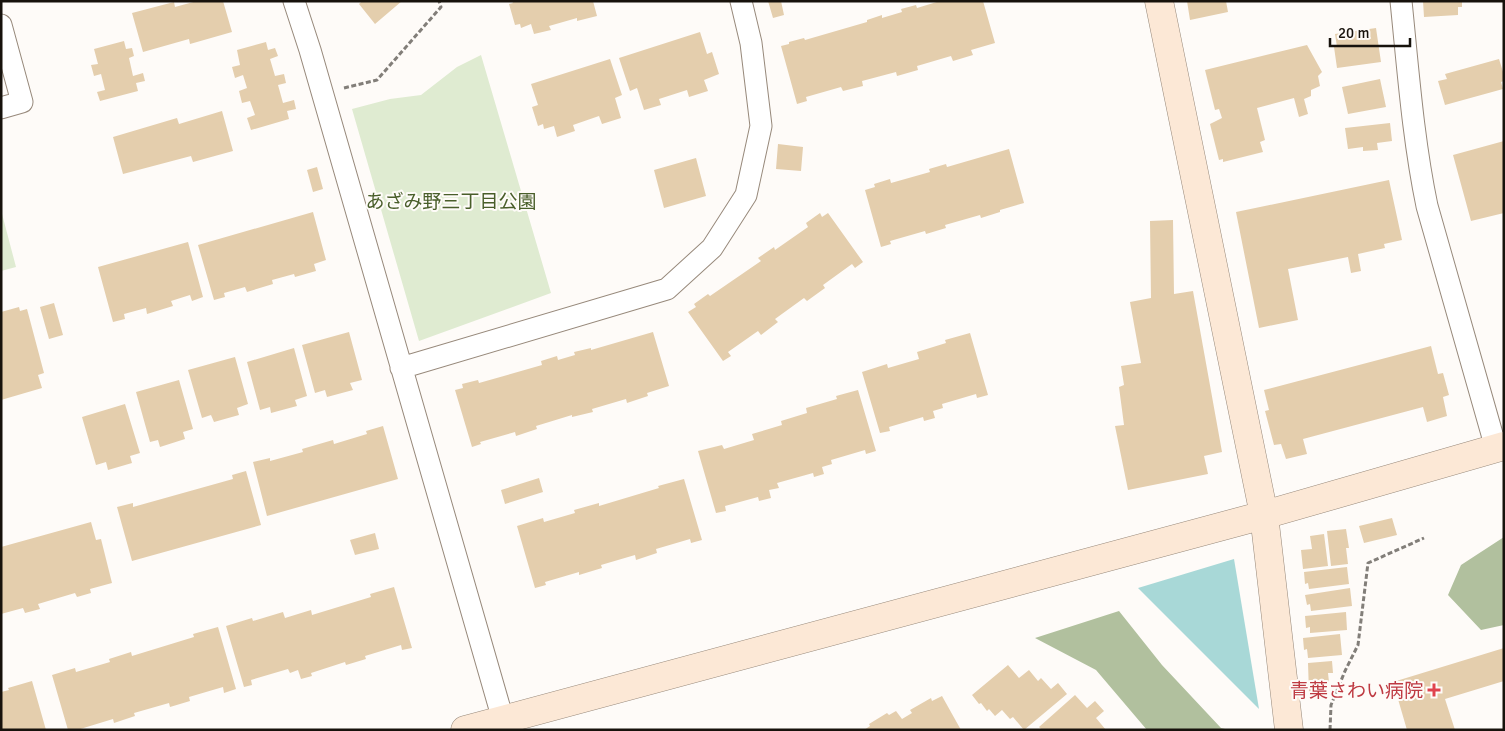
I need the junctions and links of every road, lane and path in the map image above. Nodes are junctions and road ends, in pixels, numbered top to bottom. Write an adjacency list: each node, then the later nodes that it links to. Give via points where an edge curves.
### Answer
1 (294, 1): 7 (street)
2 (439, 1): 7 (path, via 441,7 377,80)
3 (741, 1): 9 (street, via 751,43 760,126 746,194 712,248 667,289)
4 (1158, 1): 11 (street)
5 (1401, 1): 10 (street, via 1427,206)
6 (1, 25): 8 (street, via 22,102)
7 (322, 93): 9 (street)
8 (1, 108)
9 (401, 368): 13 (street)
10 (1500, 447): 11 (street)
11 (1264, 515): 13 (street); 15 (street)
12 (1424, 538): 16 (path, via 1368,563 1358,645 1331,705)
13 (504, 724): 14 (street)
14 (465, 730)
15 (1289, 730)
16 (1330, 730)

